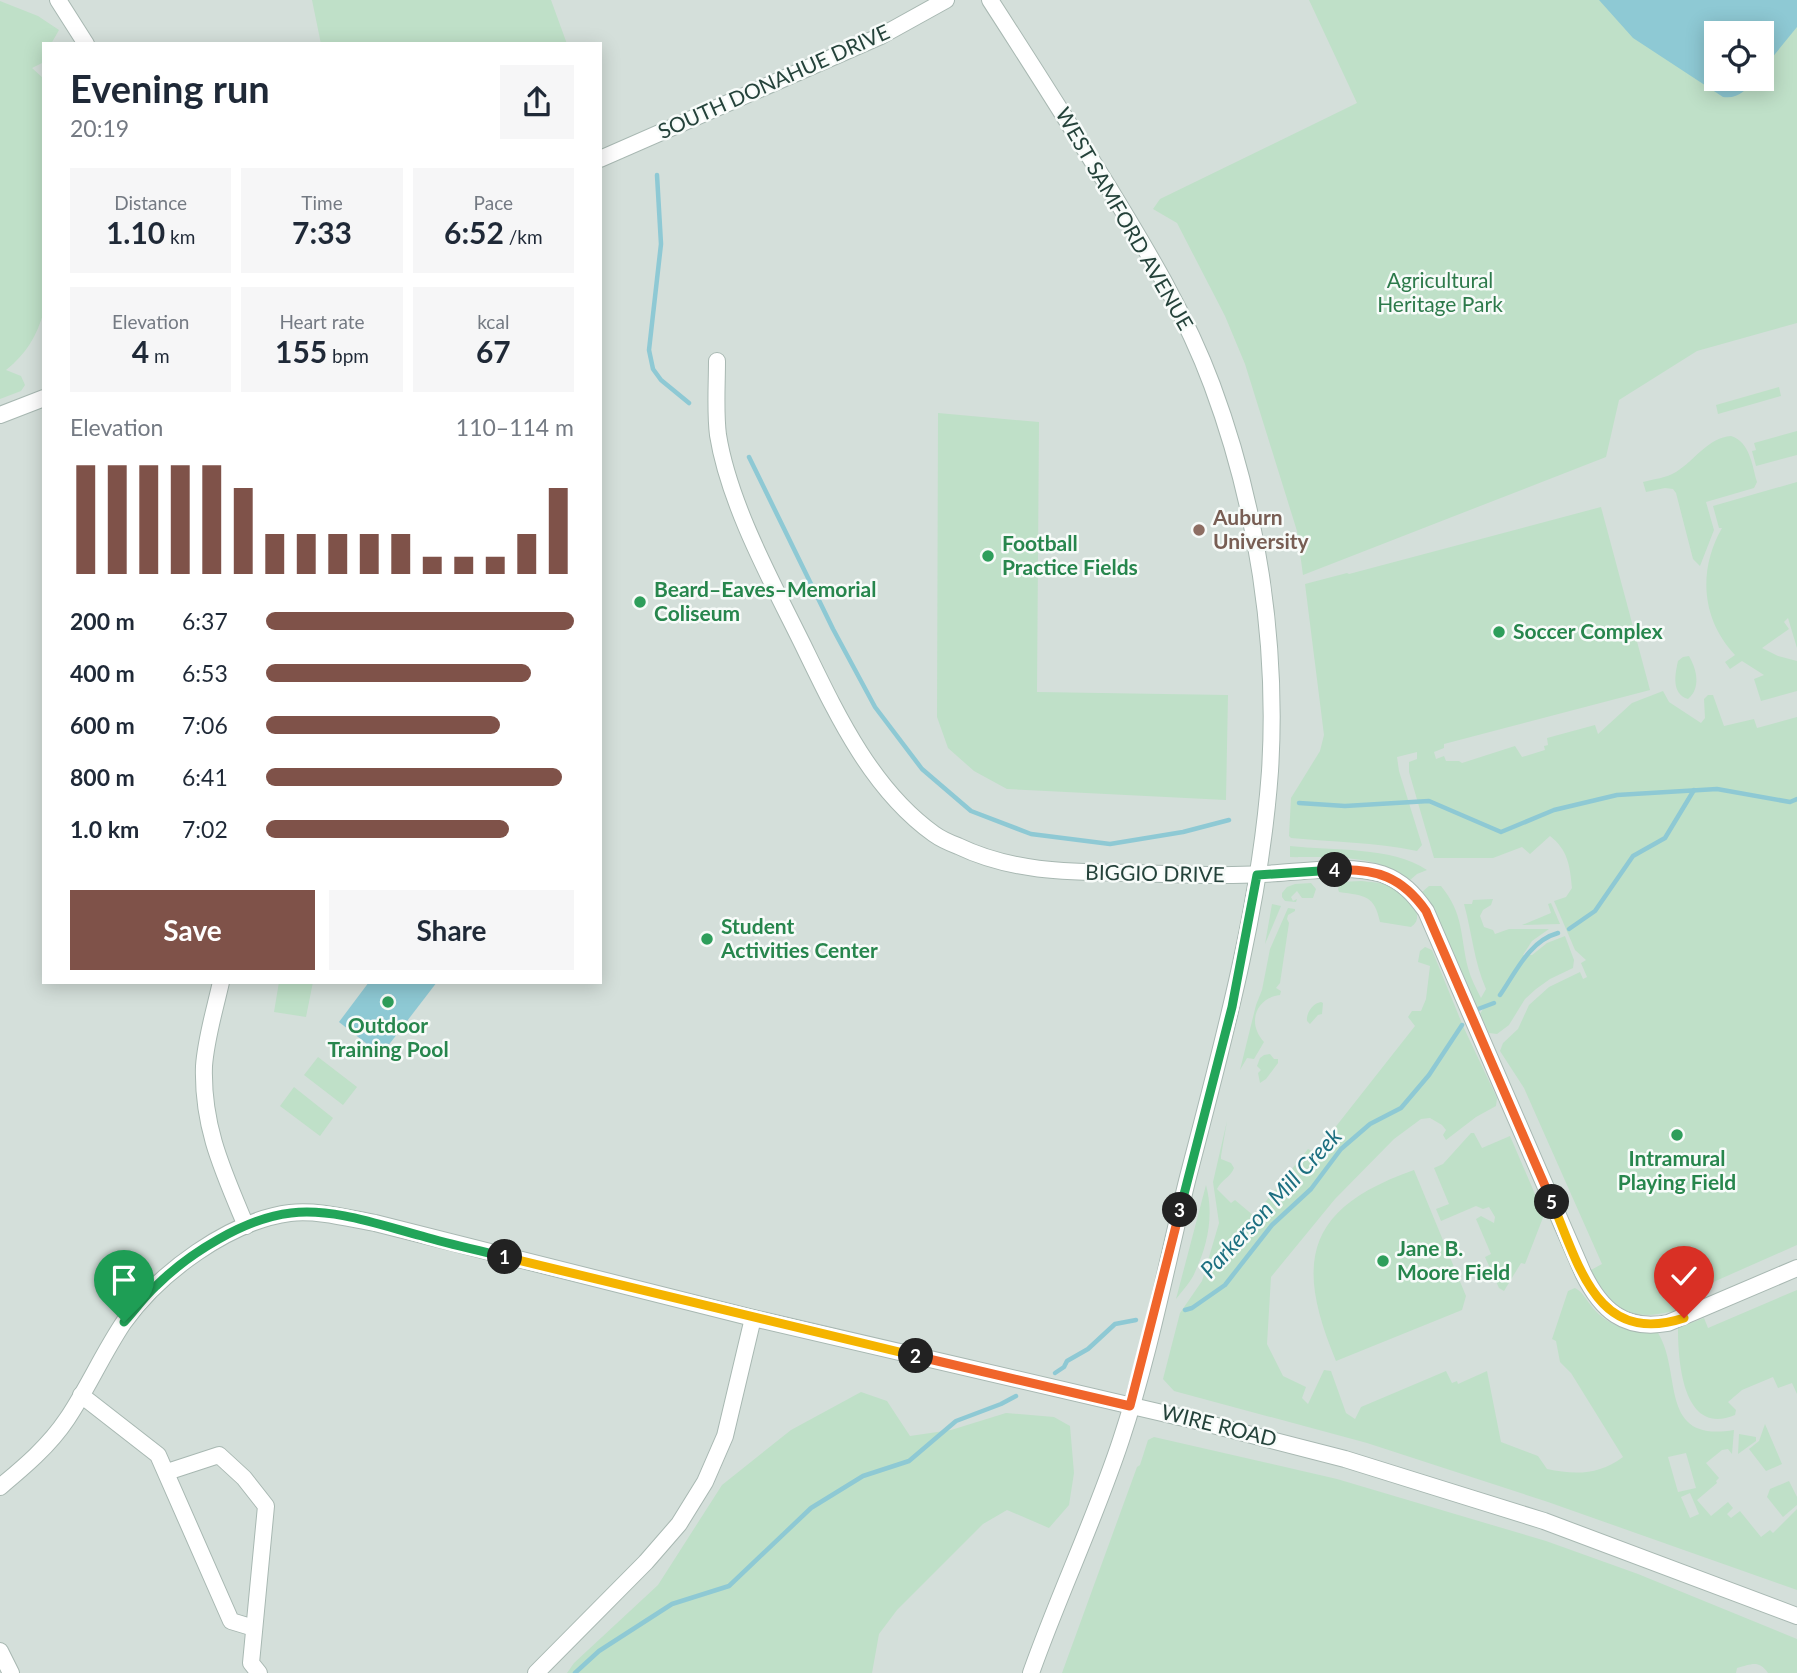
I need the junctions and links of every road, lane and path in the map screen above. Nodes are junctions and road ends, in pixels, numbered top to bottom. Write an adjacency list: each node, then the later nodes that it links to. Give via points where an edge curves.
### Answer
1 (58, 0): 4 (street)
2 (946, 0): 5 (street, SOUTH DONAHUE DRIVE, via 881,36)
3 (990, 0): 9 (street, WEST SAMFORD AVENUE, via 1174,297 1214,390 1244,491 1263,585 1271,695 1270,769)
4 (85, 42)
5 (602, 158)
6 (716, 360): 9 (street, BIGGIO DRIVE, via 718,433 734,494 818,677 867,763 897,803 936,836 980,857 1030,869)
7 (42, 399): 8 (street)
8 (0, 415)
9 (1257, 875): 12 (street, BIGGIO DRIVE, via 1344,870 1380,873 1415,895 1426,911 1583,1273 1613,1314 1640,1324 1668,1323); 15 (street, WEST SAMFORD AVENUE, via 1232,1007)
10 (221, 984): 11 (street, via 204,1065 206,1115 219,1164)
11 (246, 1226): 13 (street, WIRE ROAD, via 291,1213 350,1218); 14 (street, WIRE ROAD, via 194,1255 156,1285 124,1322)
12 (1797, 1268)
13 (753, 1318): 15 (street, WIRE ROAD); 23 (street, via 724,1436 705,1482 679,1524 646,1562)
14 (81, 1395): 16 (street, via 158,1455); 17 (street, WIRE ROAD, via 66,1421)
15 (1130, 1406): 18 (street, WIRE ROAD, via 1321,1452 1518,1513); 24 (street, WEST SAMFORD AVENUE, via 1090,1529)
16 (167, 1472): 19 (street, via 231,1621); 19 (street, via 219,1455 265,1506)
17 (0, 1487)
18 (1797, 1616)
19 (254, 1628): 22 (street, via 251,1663)
20 (0, 1651): 21 (street)
21 (12, 1673)
22 (259, 1673)
23 (536, 1673)
24 (1031, 1673)

